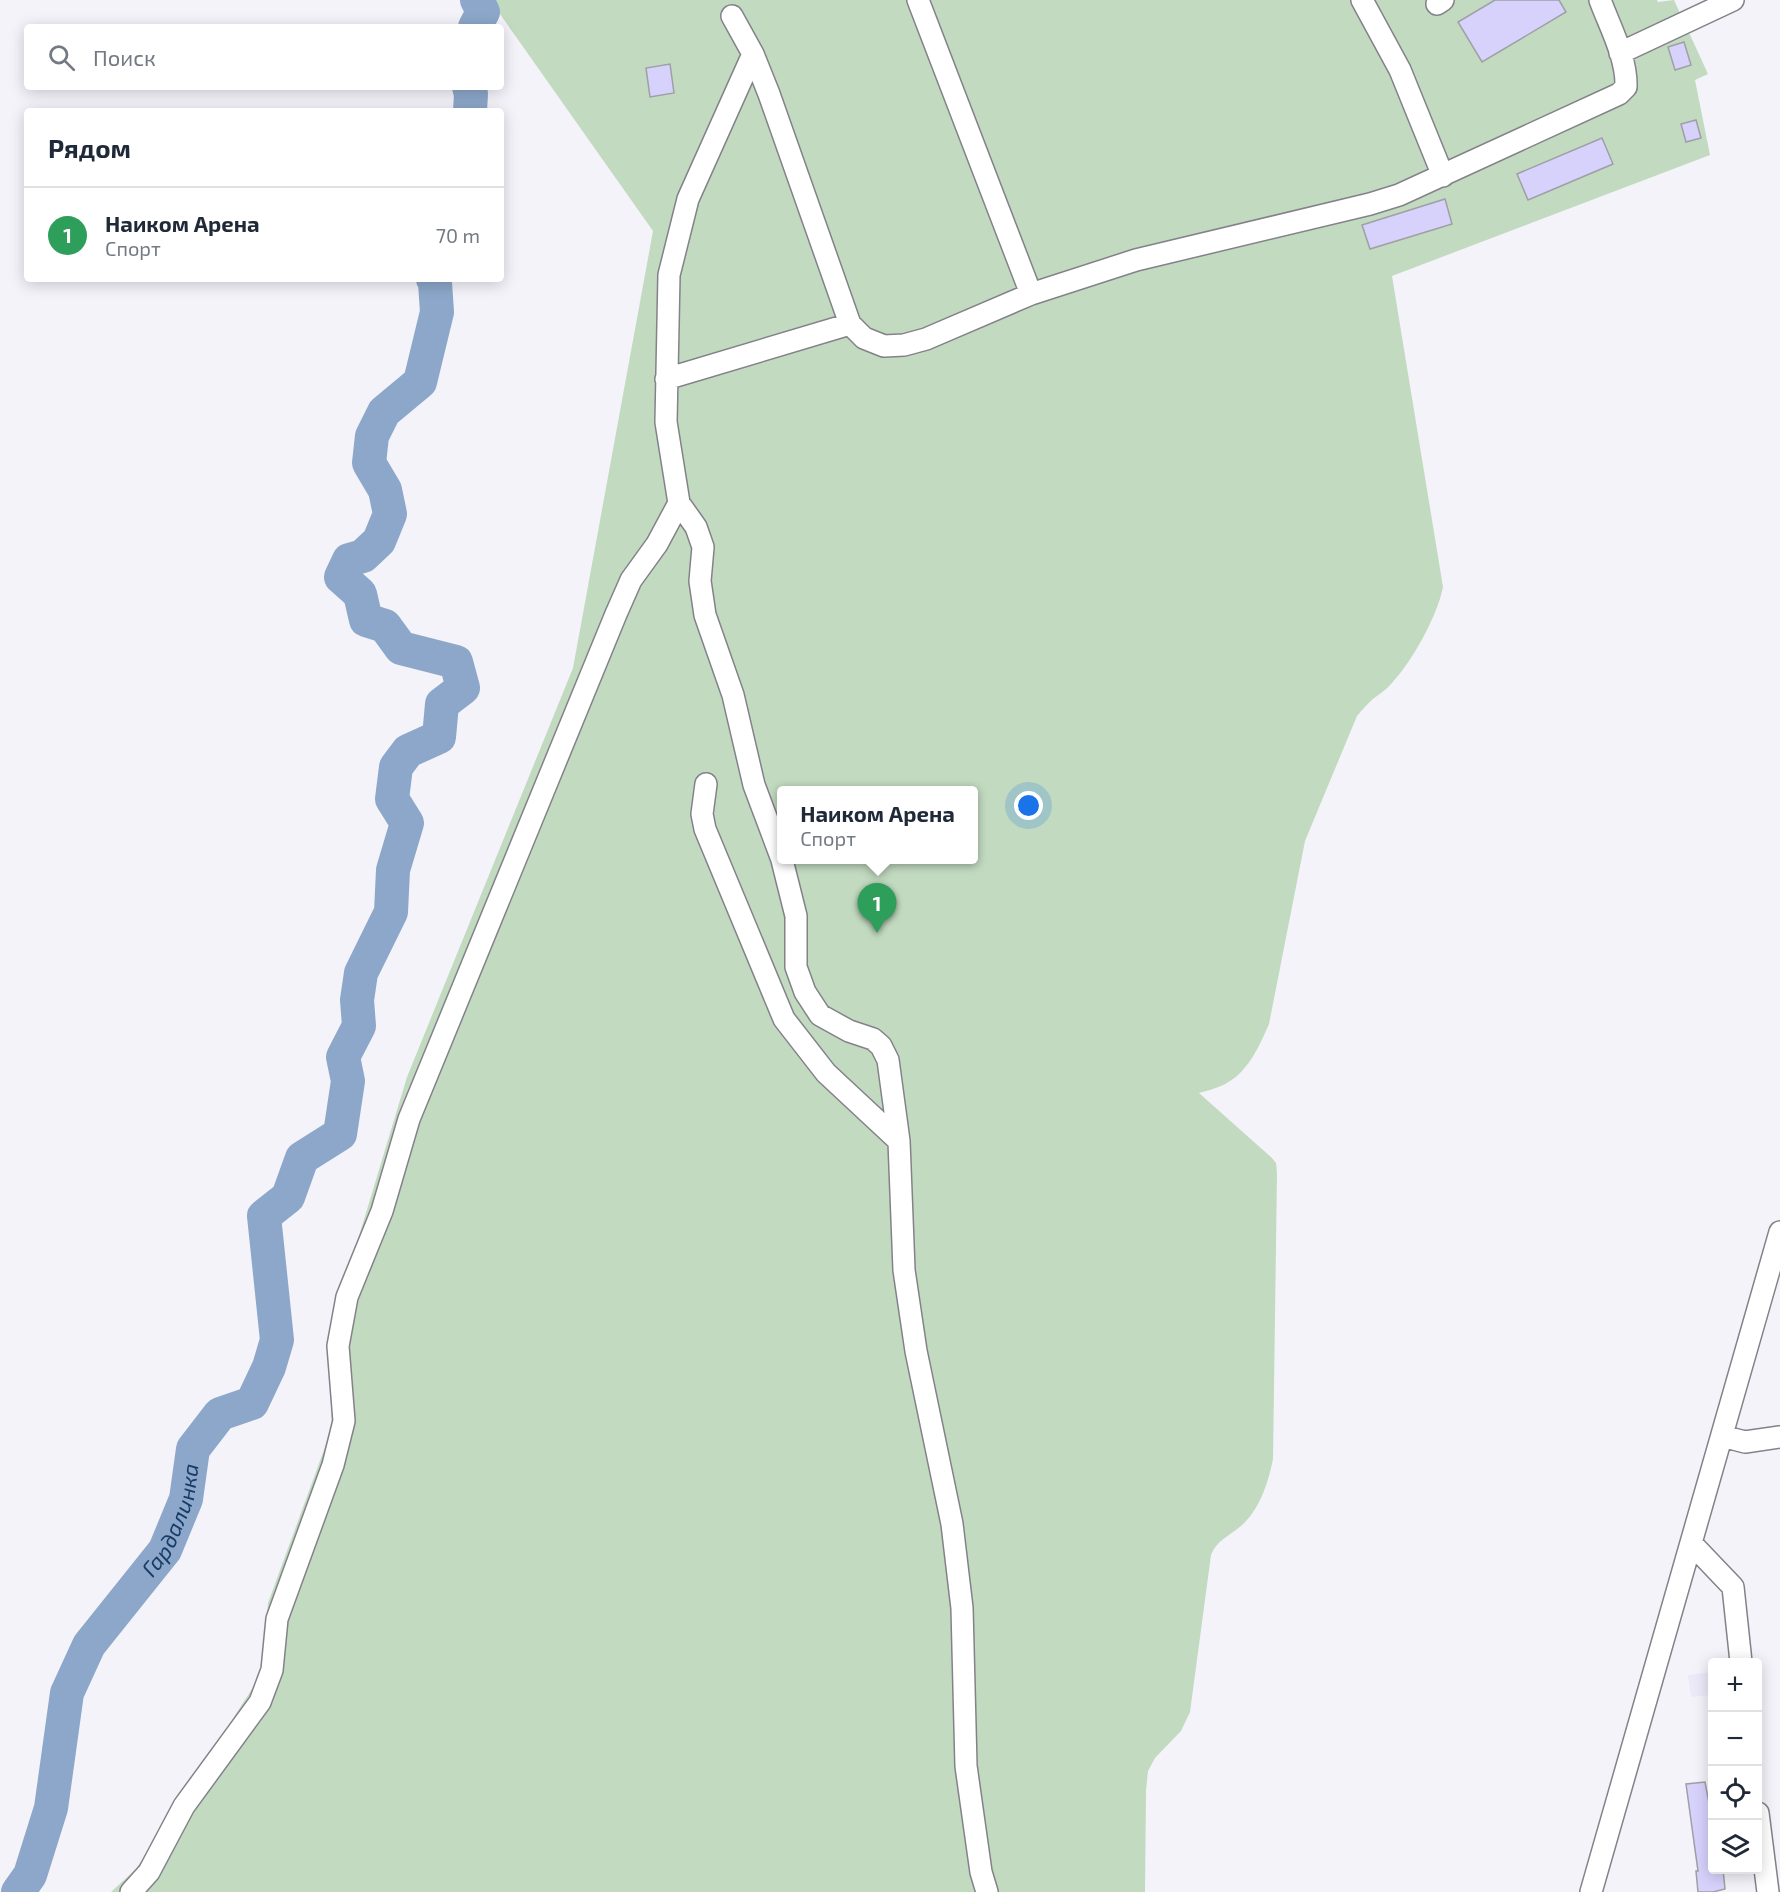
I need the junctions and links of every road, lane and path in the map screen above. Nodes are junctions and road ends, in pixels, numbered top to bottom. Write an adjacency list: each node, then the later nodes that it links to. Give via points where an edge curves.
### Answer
1 (918, 0): 9 (street)
2 (1362, 0): 8 (street, via 1400,70)
3 (1600, 0): 6 (street)
4 (1733, 0): 6 (street)
5 (732, 16): 7 (street)
6 (1620, 53): 8 (street, via 1626,87 1619,94)
7 (753, 54): 10 (street); 11 (street, via 688,199 669,275)
8 (1443, 176): 9 (street, via 1370,204 1136,260)
9 (1031, 294): 10 (street, via 904,345 884,346 864,338)
10 (850, 324): 11 (street)
11 (666, 379): 12 (street, via 666,422)
12 (679, 502): 14 (street, via 696,527 703,547 700,580 705,615 733,695 754,785); 23 (street, via 657,544 631,580 616,614 409,1119 382,1211 347,1297 339,1346 344,1421 333,1465 277,1619 272,1671 260,1702 184,1806 149,1872)
13 (706, 784): 16 (street, via 702,814 705,830 784,1019 825,1073)
14 (777, 847)
15 (783, 864): 16 (street, via 796,916 796,967 805,992 820,1015 881,1046 888,1060)
16 (899, 1141): 24 (street, via 904,1270 915,1352 952,1524 962,1608 966,1766)
17 (1780, 1232): 18 (street)
18 (1722, 1436): 19 (street, via 1745,1442); 20 (street)
19 (1780, 1437)
20 (1691, 1543): 21 (street, via 1733,1587); 25 (street)
21 (1741, 1658)
22 (1759, 1820): 26 (street)
23 (131, 1892)
24 (987, 1892)
25 (1591, 1892)
26 (1768, 1892)

